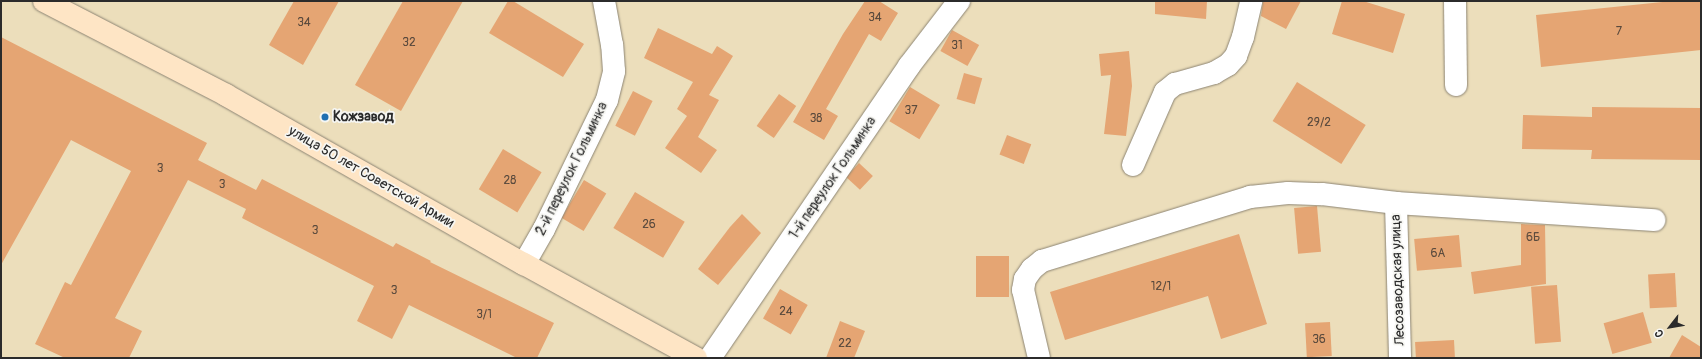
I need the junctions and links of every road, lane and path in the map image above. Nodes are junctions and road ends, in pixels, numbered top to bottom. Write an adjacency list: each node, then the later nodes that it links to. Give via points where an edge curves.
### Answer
1 (44, 1): 10 (main road, улица 50 лет Советской Армии, via 226,95)
2 (604, 1): 10 (street, 2-й переулок Гольминка, via 614,71 607,100 544,229)
3 (959, 1): 12 (street, 1-й переулок Гольминка, via 909,66)
4 (1251, 1): 7 (street, via 1236,56 1228,65 1214,73 1175,84 1165,92)
5 (1455, 1): 6 (street)
6 (1456, 86)
7 (1133, 165)
8 (1396, 203): 9 (street); 13 (street, via 1322,194 1288,193 1250,197 1042,261 1025,279 1022,290); 14 (street, Лесозаводская улица)
9 (1654, 220)
10 (524, 264): 11 (main road, улица 50 лет Советской Армии)
11 (696, 358)
12 (710, 358)
13 (1039, 358)
14 (1400, 358)

